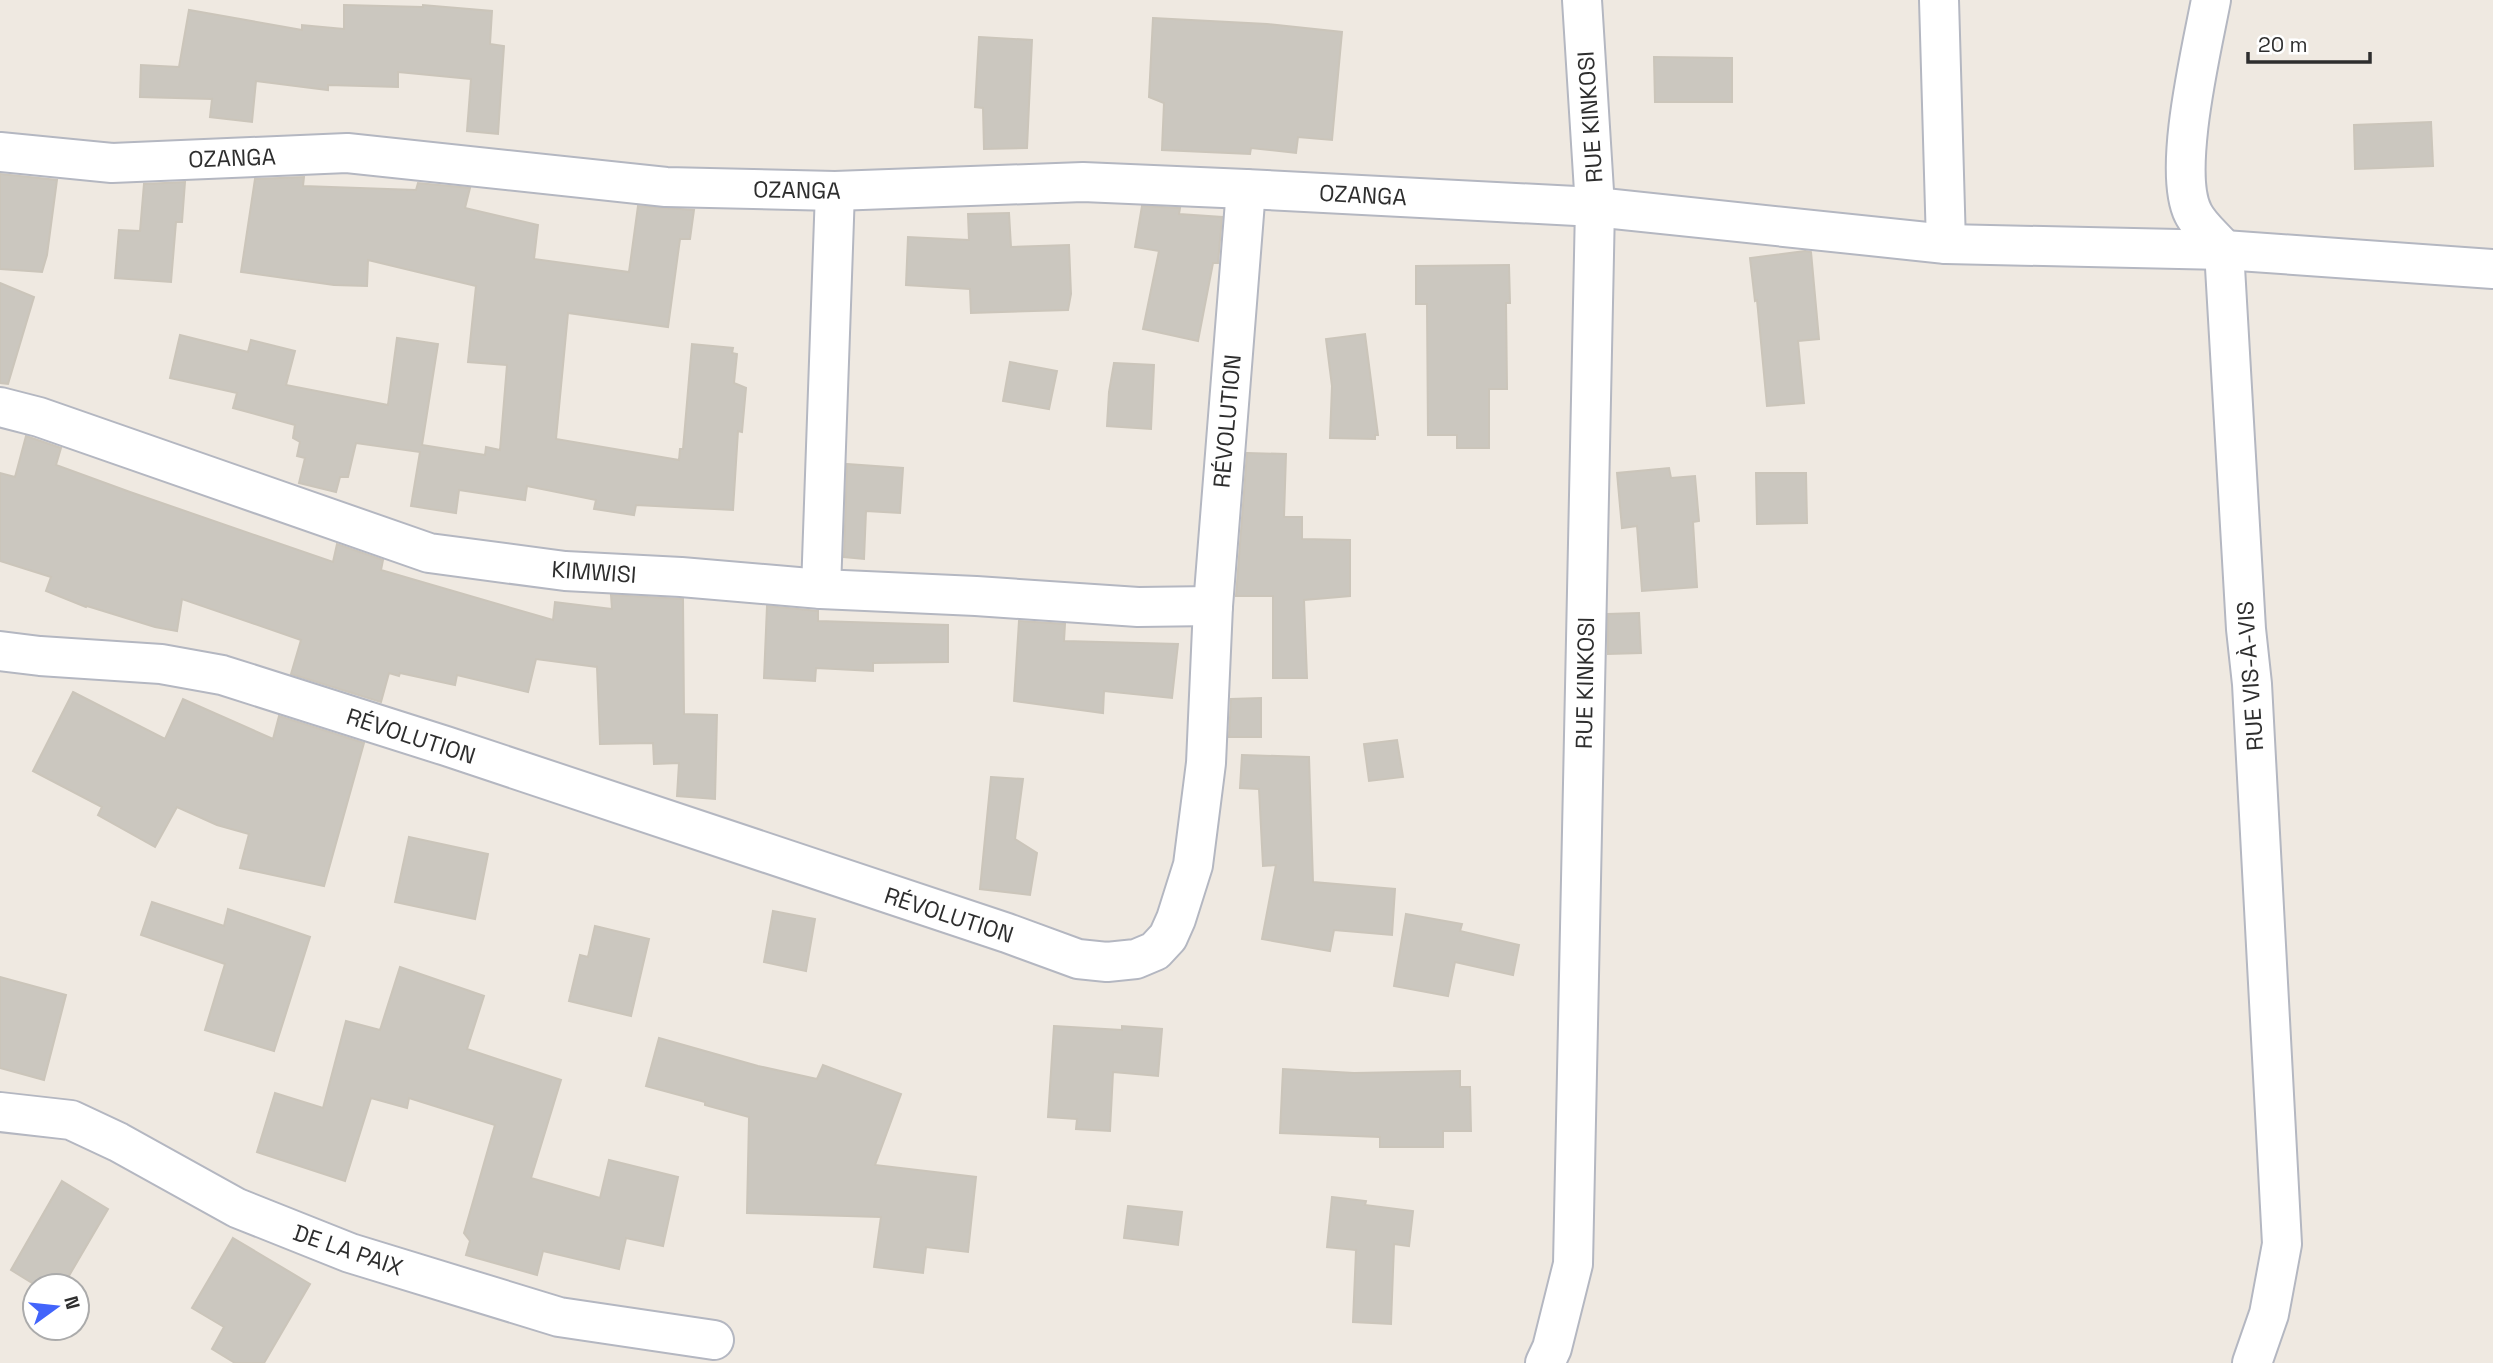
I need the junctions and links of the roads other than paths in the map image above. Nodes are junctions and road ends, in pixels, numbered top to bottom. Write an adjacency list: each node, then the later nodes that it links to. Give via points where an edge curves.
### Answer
1 (1582, 0): 7 (street, RUE KINKOSI)
2 (1939, 0): 8 (street)
3 (2211, 0): 9 (street, via 2189,114 2186,187 2193,214)
4 (0, 152): 6 (street, OZANGA, via 112,163 347,153 666,187)
5 (1246, 189): 6 (street, OZANGA, via 1083,182); 7 (street, OZANGA); 13 (street, RÉVOLUTION)
6 (835, 191): 12 (street)
7 (1595, 207): 8 (street, OZANGA); 17 (street, RUE KINKOSI, via 1573,1264)
8 (1945, 244): 9 (street, OZANGA)
9 (2224, 250): 10 (street, OZANGA); 18 (street, RUE VIS-À-VIS, via 2282,1244 2269,1314)
10 (2493, 270)
11 (0, 407): 12 (street, KIMWISI, via 429,553 565,571)
12 (821, 589): 13 (street, KIMWISI, via 1138,607)
13 (1213, 606): 14 (street, RÉVOLUTION, via 1206,763 1193,865 1168,937 1155,951 1136,960 1107,962 1078,959 222,675 161,664)
14 (0, 651)
15 (0, 1112): 16 (street, DE LA PAIX, via 71,1121 237,1208 350,1253 559,1317)
16 (714, 1340)
17 (1545, 1363)
18 (2252, 1363)

